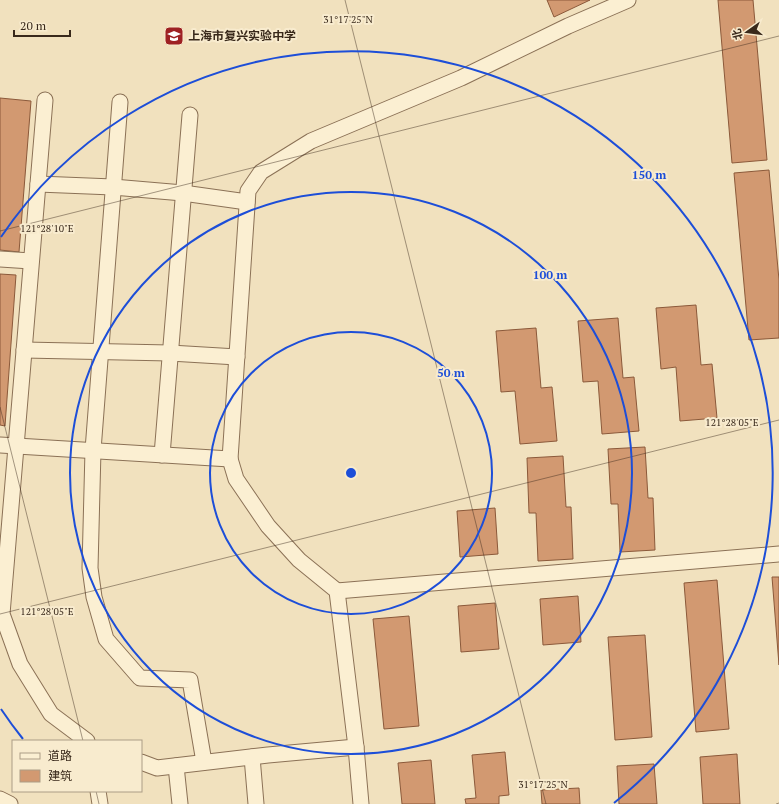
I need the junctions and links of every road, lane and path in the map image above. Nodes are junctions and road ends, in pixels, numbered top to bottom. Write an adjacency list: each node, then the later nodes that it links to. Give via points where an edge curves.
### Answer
1 (628, 0): 8 (street, via 461,78 312,141 261,172 248,192)
2 (45, 100): 5 (street)
3 (120, 102): 6 (street)
4 (190, 115): 7 (street)
5 (38, 184): 6 (street); 10 (street)
6 (113, 187): 7 (street); 12 (street)
7 (183, 193): 8 (street); 13 (street)
8 (247, 202): 14 (street)
9 (0, 259): 10 (street)
10 (31, 261): 11 (street)
11 (24, 350): 12 (street); 16 (street)
12 (101, 351): 13 (street); 17 (street)
13 (170, 353): 14 (street); 18 (street)
14 (237, 357): 19 (street)
15 (0, 445): 16 (street)
16 (16, 446): 17 (street); 22 (street)
17 (93, 450): 18 (street); 27 (street, via 90,568 94,598 106,639 140,678 190,680)
18 (162, 454): 19 (street)
19 (230, 459): 21 (street, via 236,479 268,526 300,560)
20 (779, 554): 21 (street)
21 (337, 591): 24 (street)
22 (1, 614): 23 (street, via 20,664 51,714)
23 (86, 740)
24 (356, 747): 25 (street); 35 (street)
25 (252, 756): 27 (street); 34 (street)
26 (142, 762): 28 (street, via 156,768)
27 (204, 762): 28 (street)
28 (176, 766): 33 (street)
29 (98, 792): 32 (street)
30 (0, 799): 31 (street)
31 (10, 804)
32 (100, 804)
33 (180, 804)
34 (256, 804)
35 (361, 804)

